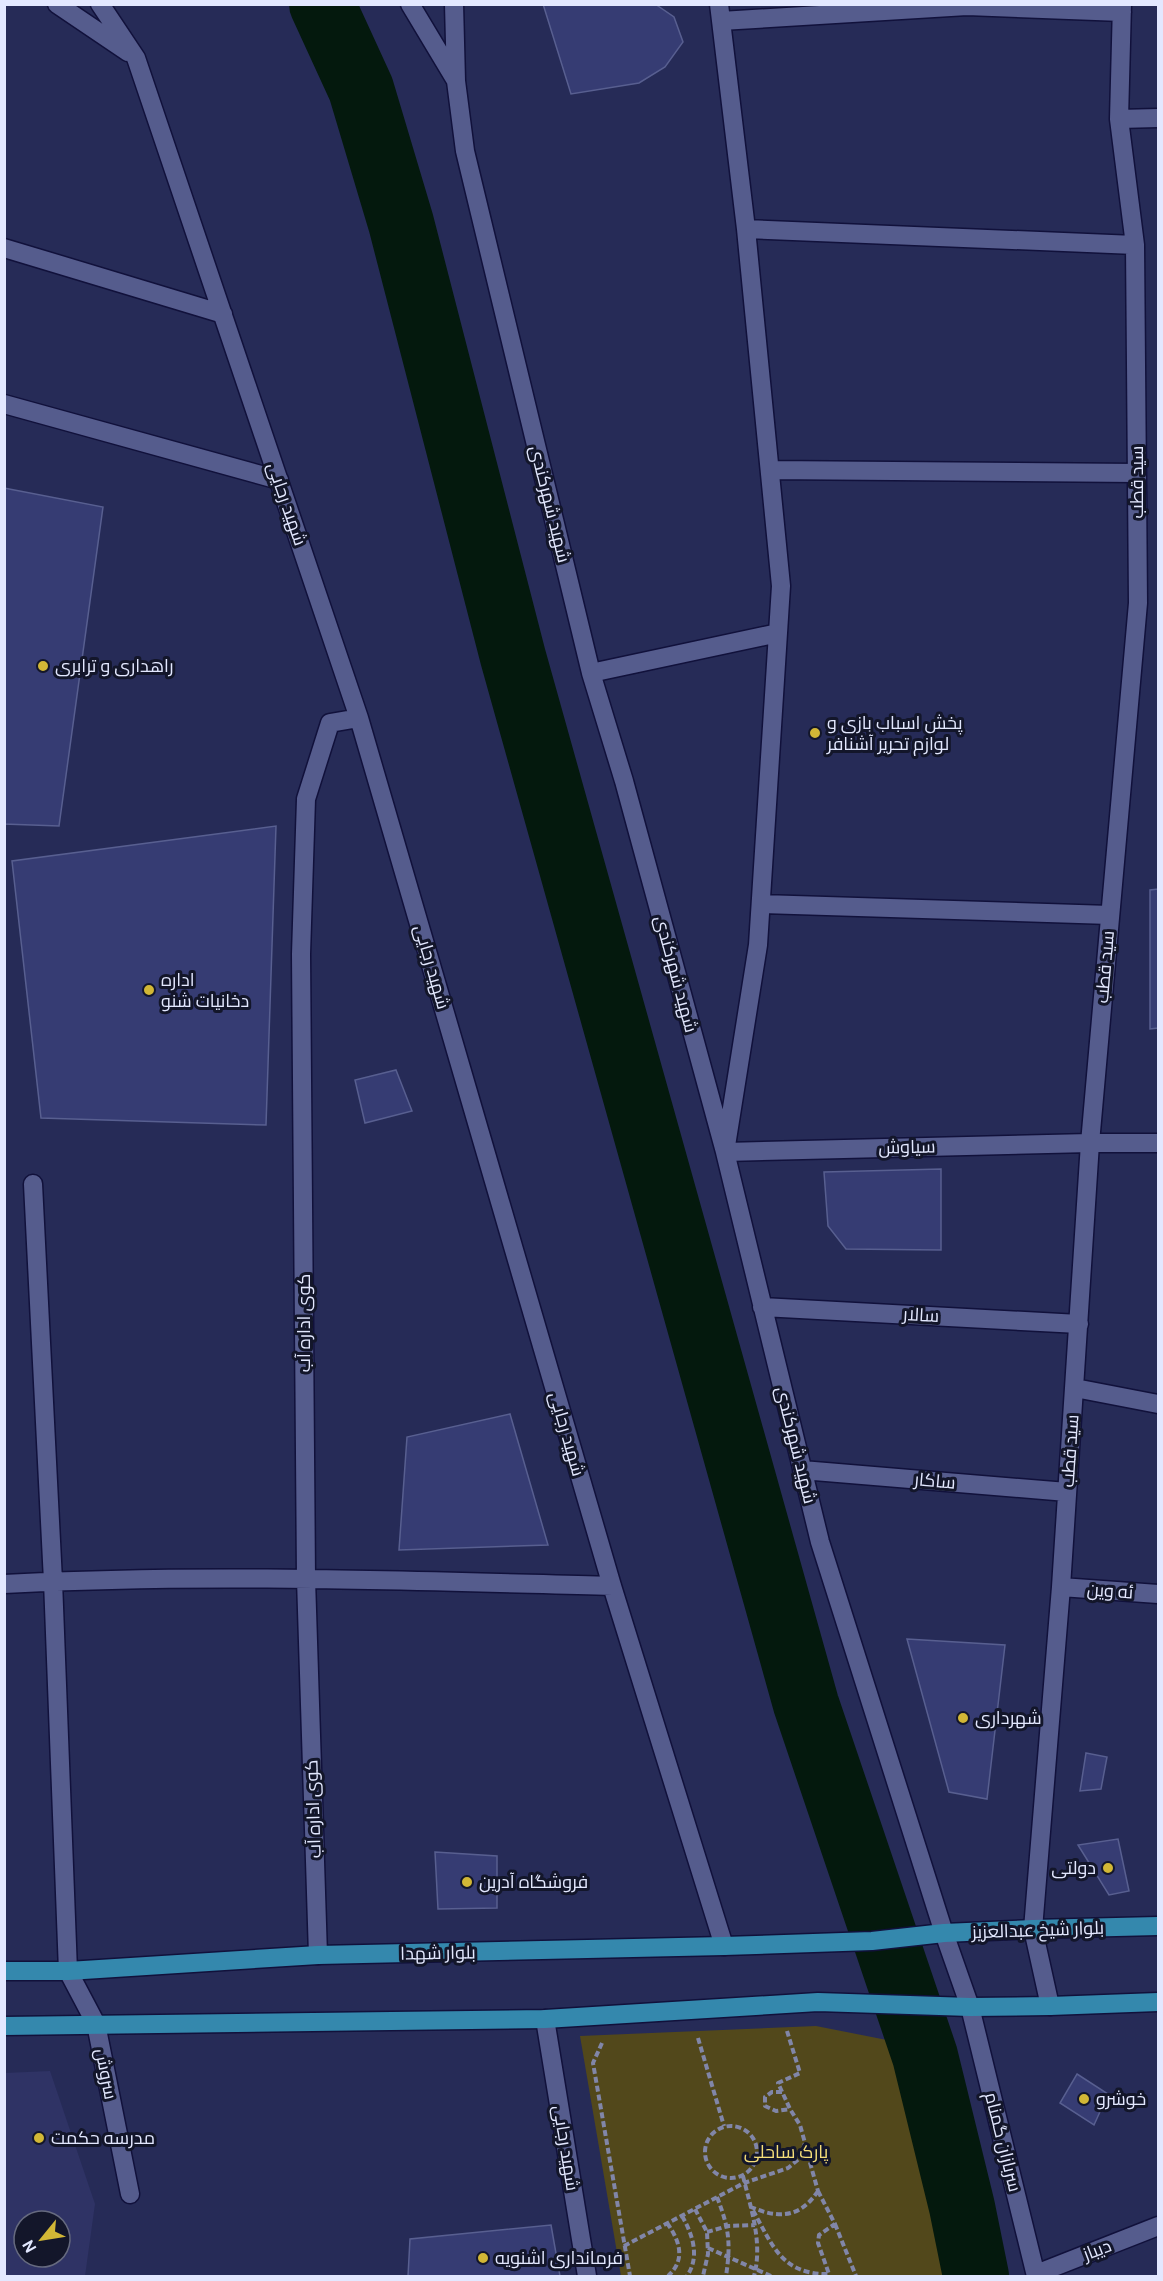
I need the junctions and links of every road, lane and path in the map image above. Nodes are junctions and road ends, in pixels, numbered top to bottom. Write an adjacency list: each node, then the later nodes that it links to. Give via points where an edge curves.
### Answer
1 (57, 4): 7 (street)
2 (100, 4): 7 (street, شهید رجایی)
3 (410, 4): 8 (street)
4 (454, 4): 8 (street, شهید شهرکندی)
5 (1122, 8): 6 (street, via 967,6); 10 (street, سید قطب)
6 (720, 13): 11 (street)
7 (136, 57): 14 (street, شهید رجایی)
8 (456, 81): 20 (street, شهید شهرکندی, via 465,151)
9 (1158, 118): 10 (street)
10 (1119, 119): 12 (street, سید قطب)
11 (746, 230): 12 (street); 16 (street)
12 (1135, 245): 17 (street, سید قطب)
13 (4, 248): 14 (street)
14 (223, 314): 18 (street, شهید رجایی)
15 (4, 404): 18 (street)
16 (770, 470): 17 (street); 19 (street, via 781,586)
17 (1137, 473): 23 (street, سید قطب, via 1138,603)
18 (279, 480): 21 (street, شهید رجایی)
19 (778, 633): 20 (street); 22 (street)
20 (591, 673): 26 (street, شهید شهرکندی)
21 (359, 717): 34 (street, کوی اداره آب, via 330,723 306,799 301,966); 37 (street, شهید رجایی)
22 (761, 904): 23 (street); 26 (street, via 758,945)
23 (1110, 915): 24 (street, سید قطب)
24 (1090, 1143): 25 (street, سیاوش); 26 (street, سیاوش); 29 (street, سید قطب)
25 (1158, 1143)
26 (724, 1152): 28 (street, شهید شهرکندی)
27 (33, 1184): 35 (street)
28 (762, 1307): 29 (street, سالار); 32 (street, شهید شهرکندی)
29 (1079, 1324): 30 (street, سید قطب)
30 (1075, 1388): 31 (street); 33 (street, سید قطب)
31 (1158, 1404)
32 (802, 1470): 33 (street, ساکار); 42 (street, شهید شهرکندی, via 823,1553)
33 (1067, 1492): 38 (street, سید قطب)
34 (306, 1579): 35 (street); 37 (street); 45 (street, کوی اداره آب)
35 (53, 1581): 36 (street); 47 (street)
36 (4, 1584)
37 (612, 1586): 44 (street, شهید رجایی)
38 (1061, 1587): 39 (street, ئه وین); 41 (street, سید قطب)
39 (1158, 1594)
40 (1158, 1926): 41 (main road, بلوار شیخ عبدالعزیز)
41 (1033, 1929): 42 (main road, بلوار شیخ عبدالعزیز); 49 (street, سید قطب)
42 (944, 1933): 43 (main road, بلوار شیخ عبدالعزیز); 50 (street, شهید شهرکندی)
43 (872, 1941): 44 (main road, بلوار شهدا)
44 (724, 1946): 45 (main road, بلوار شهدا)
45 (318, 1955): 47 (main road, بلوار شهدا)
46 (4, 1971): 47 (main road, بلوار شهدا)
47 (68, 1971): 52 (street, سروش)
48 (1158, 2002): 49 (main road)
49 (1050, 2006): 50 (main road)
50 (970, 2007): 51 (main road, via 818,2002); 82 (street, سربازان گمنام)
51 (544, 2019): 52 (main road); 84 (street, شهید رجایی)
52 (96, 2024): 53 (main road); 66 (street, سروش)
53 (4, 2026)
54 (786, 2028): 59 (path, via 800,2073 778,2083)
55 (709, 2036): 56 (path)
56 (698, 2037): 57 (path); 61 (path)
57 (686, 2038)
58 (602, 2042): 77 (path, via 593,2063)
59 (782, 2092): 60 (path); 60 (path, via 765,2097 765,2106 776,2111)
60 (790, 2109): 62 (path)
61 (724, 2126): 63 (path, via 748,2130 757,2145 755,2163); 63 (path, via 706,2143 706,2160 717,2174)
62 (805, 2143): 64 (path, via 800,2158 788,2168); 65 (path)
63 (742, 2176): 64 (path)
64 (744, 2183): 67 (path); 68 (path)
65 (818, 2191): 68 (path, via 809,2204 783,2215 770,2215); 72 (path)
66 (130, 2194)
67 (717, 2197): 69 (path); 74 (path)
68 (751, 2207): 73 (path); 81 (path, via 781,2258 806,2272)
69 (695, 2209): 70 (path); 76 (path)
70 (682, 2216): 71 (path); 87 (path, via 689,2227 695,2254)
71 (667, 2223): 77 (path); 86 (path, via 680,2247 676,2268)
72 (835, 2224): 81 (path, via 819,2235 818,2243); 91 (path)
73 (756, 2225): 74 (path); 80 (path)
74 (728, 2226): 76 (path); 79 (path)
75 (1158, 2226): 82 (street, دیباز)
76 (707, 2232): 78 (path)
77 (624, 2246): 85 (path)
78 (708, 2248): 79 (path); 83 (path)
79 (729, 2257): 80 (path); 88 (path)
80 (756, 2270): 89 (path); 90 (path)
81 (829, 2275)
82 (1036, 2275)
83 (704, 2276)
84 (587, 2277)
85 (630, 2277)
86 (668, 2277)
87 (687, 2277)
88 (726, 2277)
89 (754, 2277)
90 (771, 2277)
91 (856, 2277)

